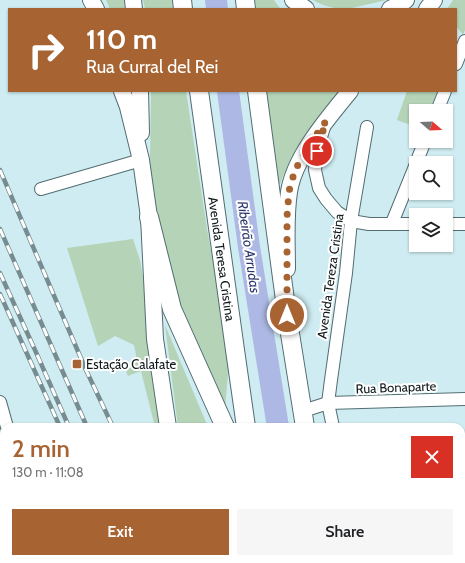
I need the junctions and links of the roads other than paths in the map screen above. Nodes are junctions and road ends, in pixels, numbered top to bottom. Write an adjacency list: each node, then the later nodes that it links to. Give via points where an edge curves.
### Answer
1 (293, 0): 4 (main road)
2 (406, 0): 5 (main road)
3 (434, 0): 6 (main road)
4 (305, 8)
5 (392, 8)
6 (428, 8)
7 (464, 46): 8 (street)
8 (457, 62)
9 (122, 92): 18 (main road)
10 (140, 92): 18 (main road)
11 (199, 92): 28 (highway, Avenida Teresa Cristina)
12 (257, 92): 27 (highway)
13 (349, 92): 16 (main road)
14 (445, 92): 15 (street)
15 (440, 104)
16 (326, 121): 22 (street, via 317,151 315,170 319,188 337,212); 27 (main road, via 295,170 289,191)
17 (367, 127): 22 (street, Avenida Tereza Cristina)
18 (141, 160): 20 (street); 21 (main road)
19 (409, 180): 23 (street)
20 (41, 189)
21 (148, 218): 34 (main road, via 155,339); 35 (highway, via 172,309)
22 (352, 221): 23 (street, via 369,224); 31 (street, Avenida Tereza Cristina)
23 (392, 223): 24 (street)
24 (409, 224)
25 (453, 224): 26 (street)
26 (465, 224)
27 (287, 315): 32 (highway)
28 (235, 350): 36 (highway); 37 (highway, Avenida Teresa Cristina)
29 (465, 399): 31 (street, Rua Bonaparte)
30 (0, 402): 33 (street)
31 (328, 403): 32 (street); 38 (street, Avenida Tereza Cristina)
32 (304, 419)
33 (6, 423)
34 (167, 423)
35 (223, 423)
36 (231, 423)
37 (245, 423)
38 (332, 423)

